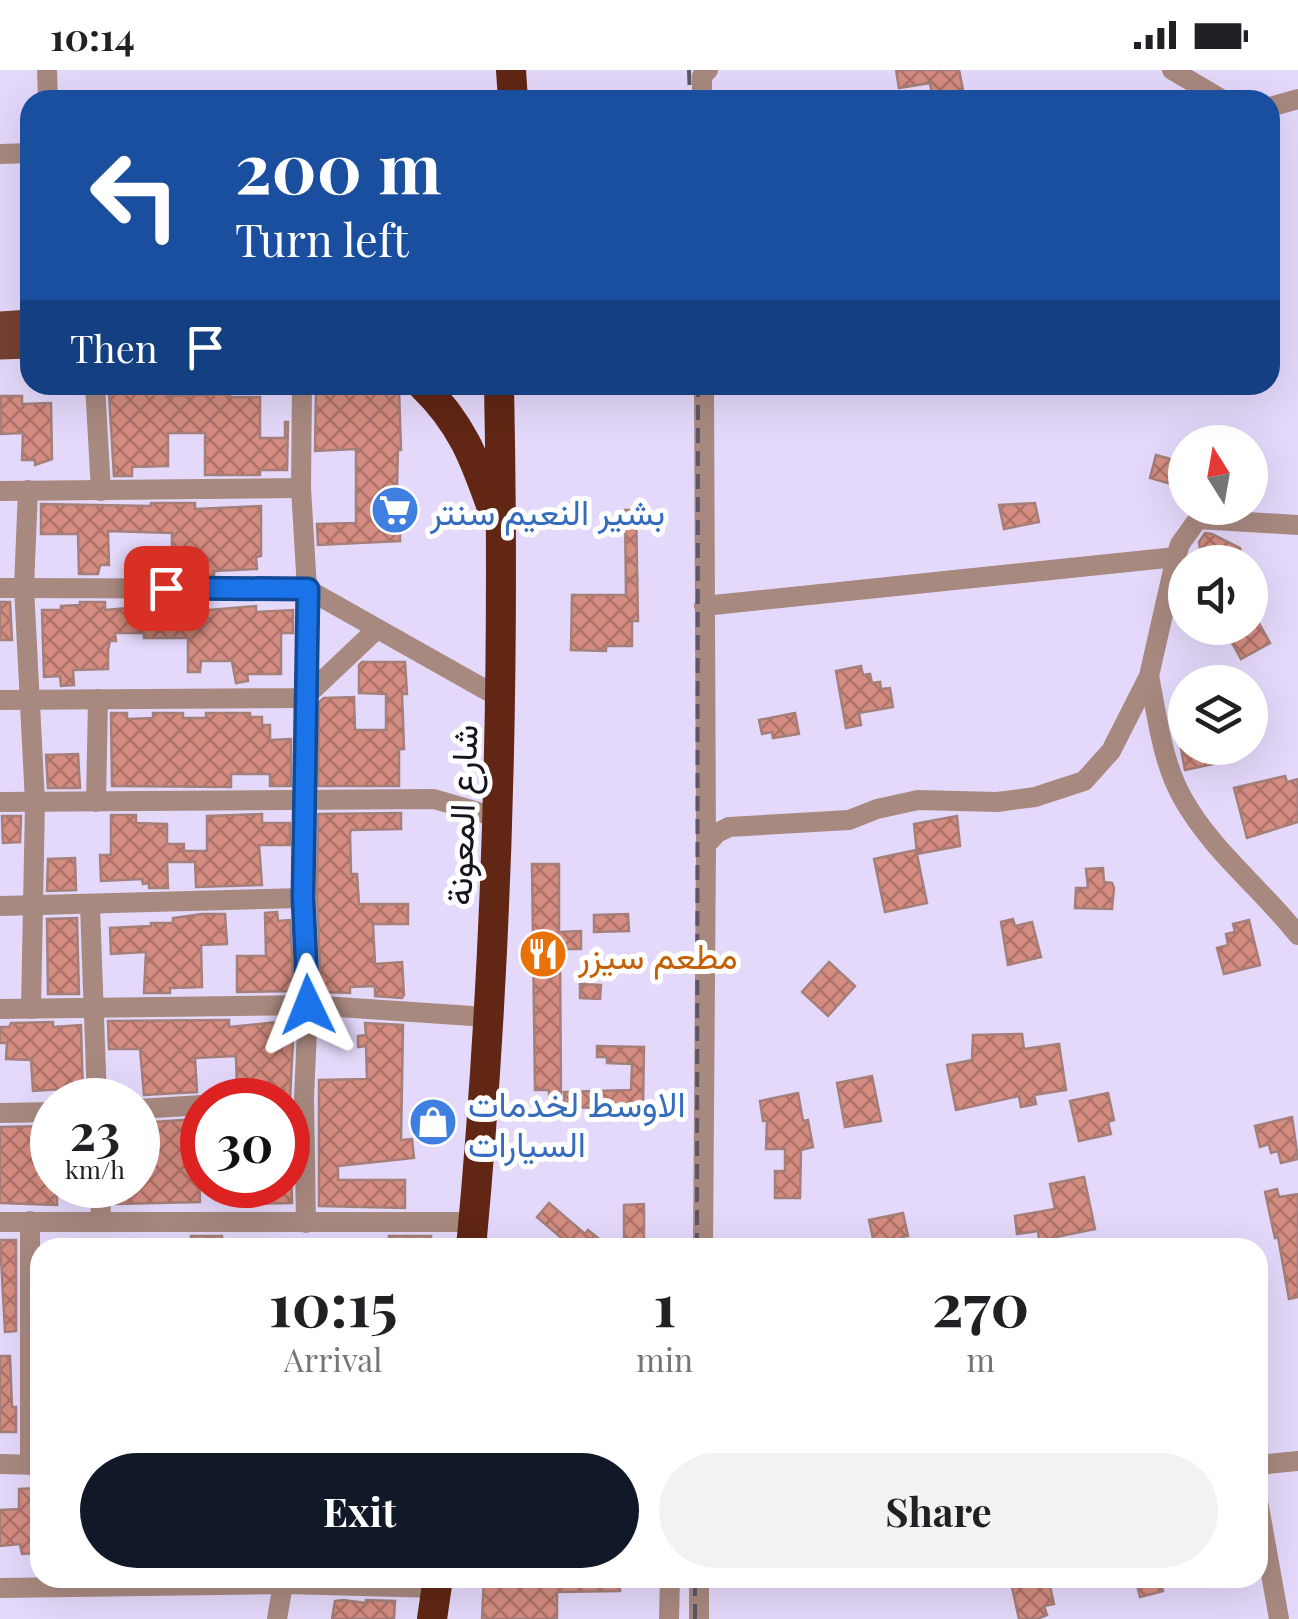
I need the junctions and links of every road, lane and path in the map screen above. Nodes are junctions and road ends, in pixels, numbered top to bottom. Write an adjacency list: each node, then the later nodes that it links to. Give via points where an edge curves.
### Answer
1 (1172, 70): 2 (street)
2 (1206, 90)
3 (96, 395): 12 (street)
4 (302, 395): 9 (street)
5 (432, 395): 14 (highway, via 467,442)
6 (498, 395): 14 (highway, شارع المعونة)
7 (518, 395): 57 (highway, شارع المعونة, via 520,662)
8 (704, 395): 21 (street)
9 (301, 488): 12 (street); 19 (street)
10 (0, 490): 11 (street)
11 (28, 490): 12 (street); 17 (street)
12 (101, 491)
13 (1298, 525): 15 (street, via 1198,519)
14 (502, 537): 26 (highway, شارع المعونة)
15 (1180, 545)
16 (1168, 558): 21 (street)
17 (24, 587): 18 (street); 19 (street); 28 (street)
18 (0, 588)
19 (308, 589): 22 (street); 24 (street)
20 (1168, 592): 23 (street)
21 (704, 606): 34 (street)
22 (377, 629): 24 (street); 26 (street)
23 (1149, 676): 34 (street, via 1111,751 1076,785 997,802 918,800 848,820 729,827); 39 (street, via 1180,794 1206,833)
24 (304, 698): 25 (street); 29 (street)
25 (98, 699): 28 (street); 32 (street)
26 (502, 699): 33 (highway, شارع المعونة)
27 (0, 700): 28 (street)
28 (30, 700): 31 (street)
29 (306, 800): 32 (street); 33 (street, via 434,799); 35 (street)
30 (0, 802): 31 (street)
31 (35, 802): 32 (street); 37 (street)
32 (96, 802)
33 (499, 818): 44 (highway, شارع المعونة)
34 (706, 844): 59 (street)
35 (303, 898): 38 (street); 40 (street)
36 (0, 906): 37 (street)
37 (34, 906): 38 (street); 43 (street)
38 (90, 906): 41 (street)
39 (1298, 935)
40 (308, 1005): 41 (street); 44 (street); 46 (street)
41 (95, 1007): 43 (street); 45 (street)
42 (0, 1009): 43 (street)
43 (30, 1009)
44 (487, 1018): 58 (highway, شارع المعونة)
45 (97, 1078)
46 (305, 1078)
47 (0, 1112): 48 (street)
48 (30, 1112)
49 (101, 1208): 52 (street)
50 (306, 1208): 54 (street)
51 (30, 1221): 52 (street); 53 (street); 55 (street)
52 (101, 1221): 54 (street)
53 (0, 1222)
54 (306, 1222): 56 (street)
55 (31, 1238)
56 (469, 1238)
57 (479, 1238)
58 (479, 1238)
59 (703, 1238)
60 (1298, 1461): 63 (street)
61 (0, 1464): 62 (street)
62 (30, 1465)
63 (1268, 1465)
64 (1268, 1555): 77 (street)
65 (30, 1587): 66 (street)
66 (0, 1588)
67 (283, 1588): 72 (street)
68 (443, 1588): 73 (highway)
69 (446, 1588): 74 (highway)
70 (670, 1588): 75 (street)
71 (699, 1588): 76 (street)
72 (277, 1619)
73 (432, 1619)
74 (453, 1619)
75 (669, 1619)
76 (699, 1619)
77 (1280, 1619)

